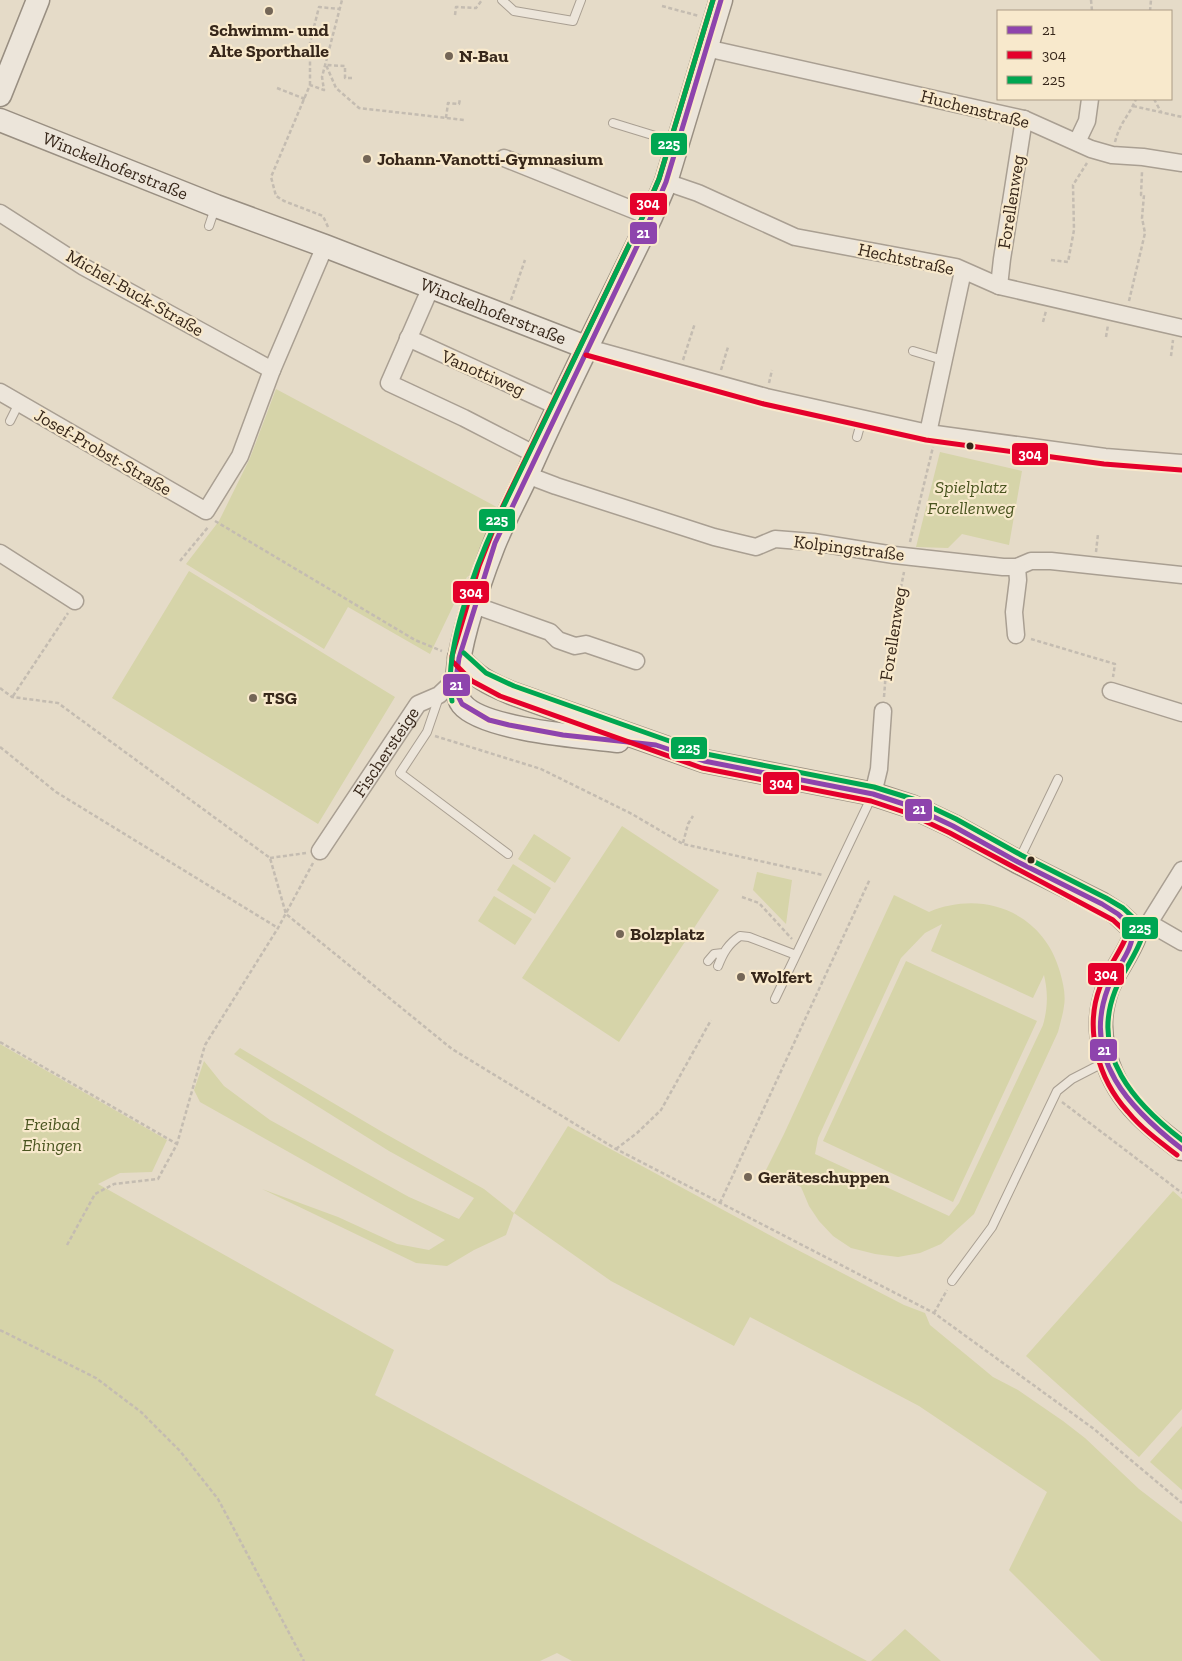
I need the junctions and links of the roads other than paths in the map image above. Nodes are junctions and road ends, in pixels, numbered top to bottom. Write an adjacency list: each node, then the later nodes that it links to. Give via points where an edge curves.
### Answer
1 (38, 0): 6 (street)
2 (502, 0): 3 (lane, via 514,11 574,20)
3 (581, 0)
4 (718, 10): 5 (street)
5 (706, 48): 8 (street, Huchenstraße); 11 (street)
6 (0, 95)
7 (1090, 100): 12 (street)
8 (1024, 119): 12 (street, Huchenstraße); 20 (street, Forellenweg)
9 (0, 120): 18 (street, Winckelhoferstraße, via 212,216)
10 (613, 123): 11 (lane)
11 (677, 142): 15 (street)
12 (1084, 146): 14 (street, Huchenstraße, via 1112,155)
13 (504, 158): 17 (street)
14 (1182, 163)
15 (666, 182): 17 (street); 19 (street, Hechtstraße, via 796,237 956,267)
16 (0, 213): 27 (street, Michel-Buck-Straße, via 84,267)
17 (651, 217): 24 (street)
18 (327, 238): 21 (street, Winckelhoferstraße); 27 (street)
19 (963, 271): 20 (street, Hechtstraße); 26 (street)
20 (999, 286): 22 (street, Hechtstraße)
21 (431, 287): 23 (street); 24 (street, Winckelhoferstraße)
22 (1182, 328)
23 (408, 338): 30 (street, Vanottiweg); 35 (street, via 389,383)
24 (588, 348): 30 (street); 31 (street, Winckelhoferstraße, via 766,397)
25 (914, 351): 26 (lane)
26 (943, 360): 33 (street)
27 (272, 370): 29 (street, Josef-Probst-Straße, via 240,456 210,516)
28 (0, 392): 29 (street, Josef-Probst-Straße)
29 (19, 403): 32 (lane)
30 (559, 407): 35 (street)
31 (862, 419): 33 (street, Winckelhoferstraße); 34 (lane)
32 (10, 421)
33 (928, 434): 36 (street, Winckelhoferstraße, via 1105,457)
34 (857, 437)
35 (536, 455): 37 (street)
36 (1182, 463)
37 (527, 475): 39 (street, Kolpingstraße, via 691,530 756,548 774,539); 42 (street, via 495,543)
38 (0, 553): 41 (street)
39 (1017, 567): 40 (street, Kolpingstraße, via 1031,560); 43 (street)
40 (1182, 575)
41 (76, 602)
42 (474, 605): 44 (street, via 550,632 558,640 575,646 586,644); 45 (street)
43 (1016, 635)
44 (636, 661)
45 (457, 669): 47 (street, Fischersteige); 50 (street, via 473,673 488,684 528,700); 50 (street, via 457,694 462,704 489,720 563,735)
46 (1111, 691): 49 (street)
47 (439, 695): 53 (street, Fischersteige, via 418,704); 54 (lane, via 427,732 400,773)
48 (883, 711): 52 (street, via 879,769)
49 (1182, 714)
50 (656, 745): 52 (street, via 704,761)
51 (1058, 779): 55 (lane)
52 (873, 794): 55 (street, via 953,826); 59 (lane)
53 (320, 851)
54 (508, 854)
55 (1018, 862): 57 (street)
56 (1182, 870): 57 (street)
57 (1141, 925): 58 (street); 64 (street, via 1102,1005 1100,1036)
58 (1182, 942)
59 (798, 952): 60 (lane, via 740,936); 63 (lane)
60 (723, 953): 61 (lane, via 714,954); 62 (lane)
61 (708, 961)
62 (718, 966)
63 (775, 999)
64 (1106, 1062): 65 (street, via 1121,1092 1134,1108); 66 (lane, via 1072,1079 1058,1091 992,1227)
65 (1182, 1149)
66 (952, 1281)

